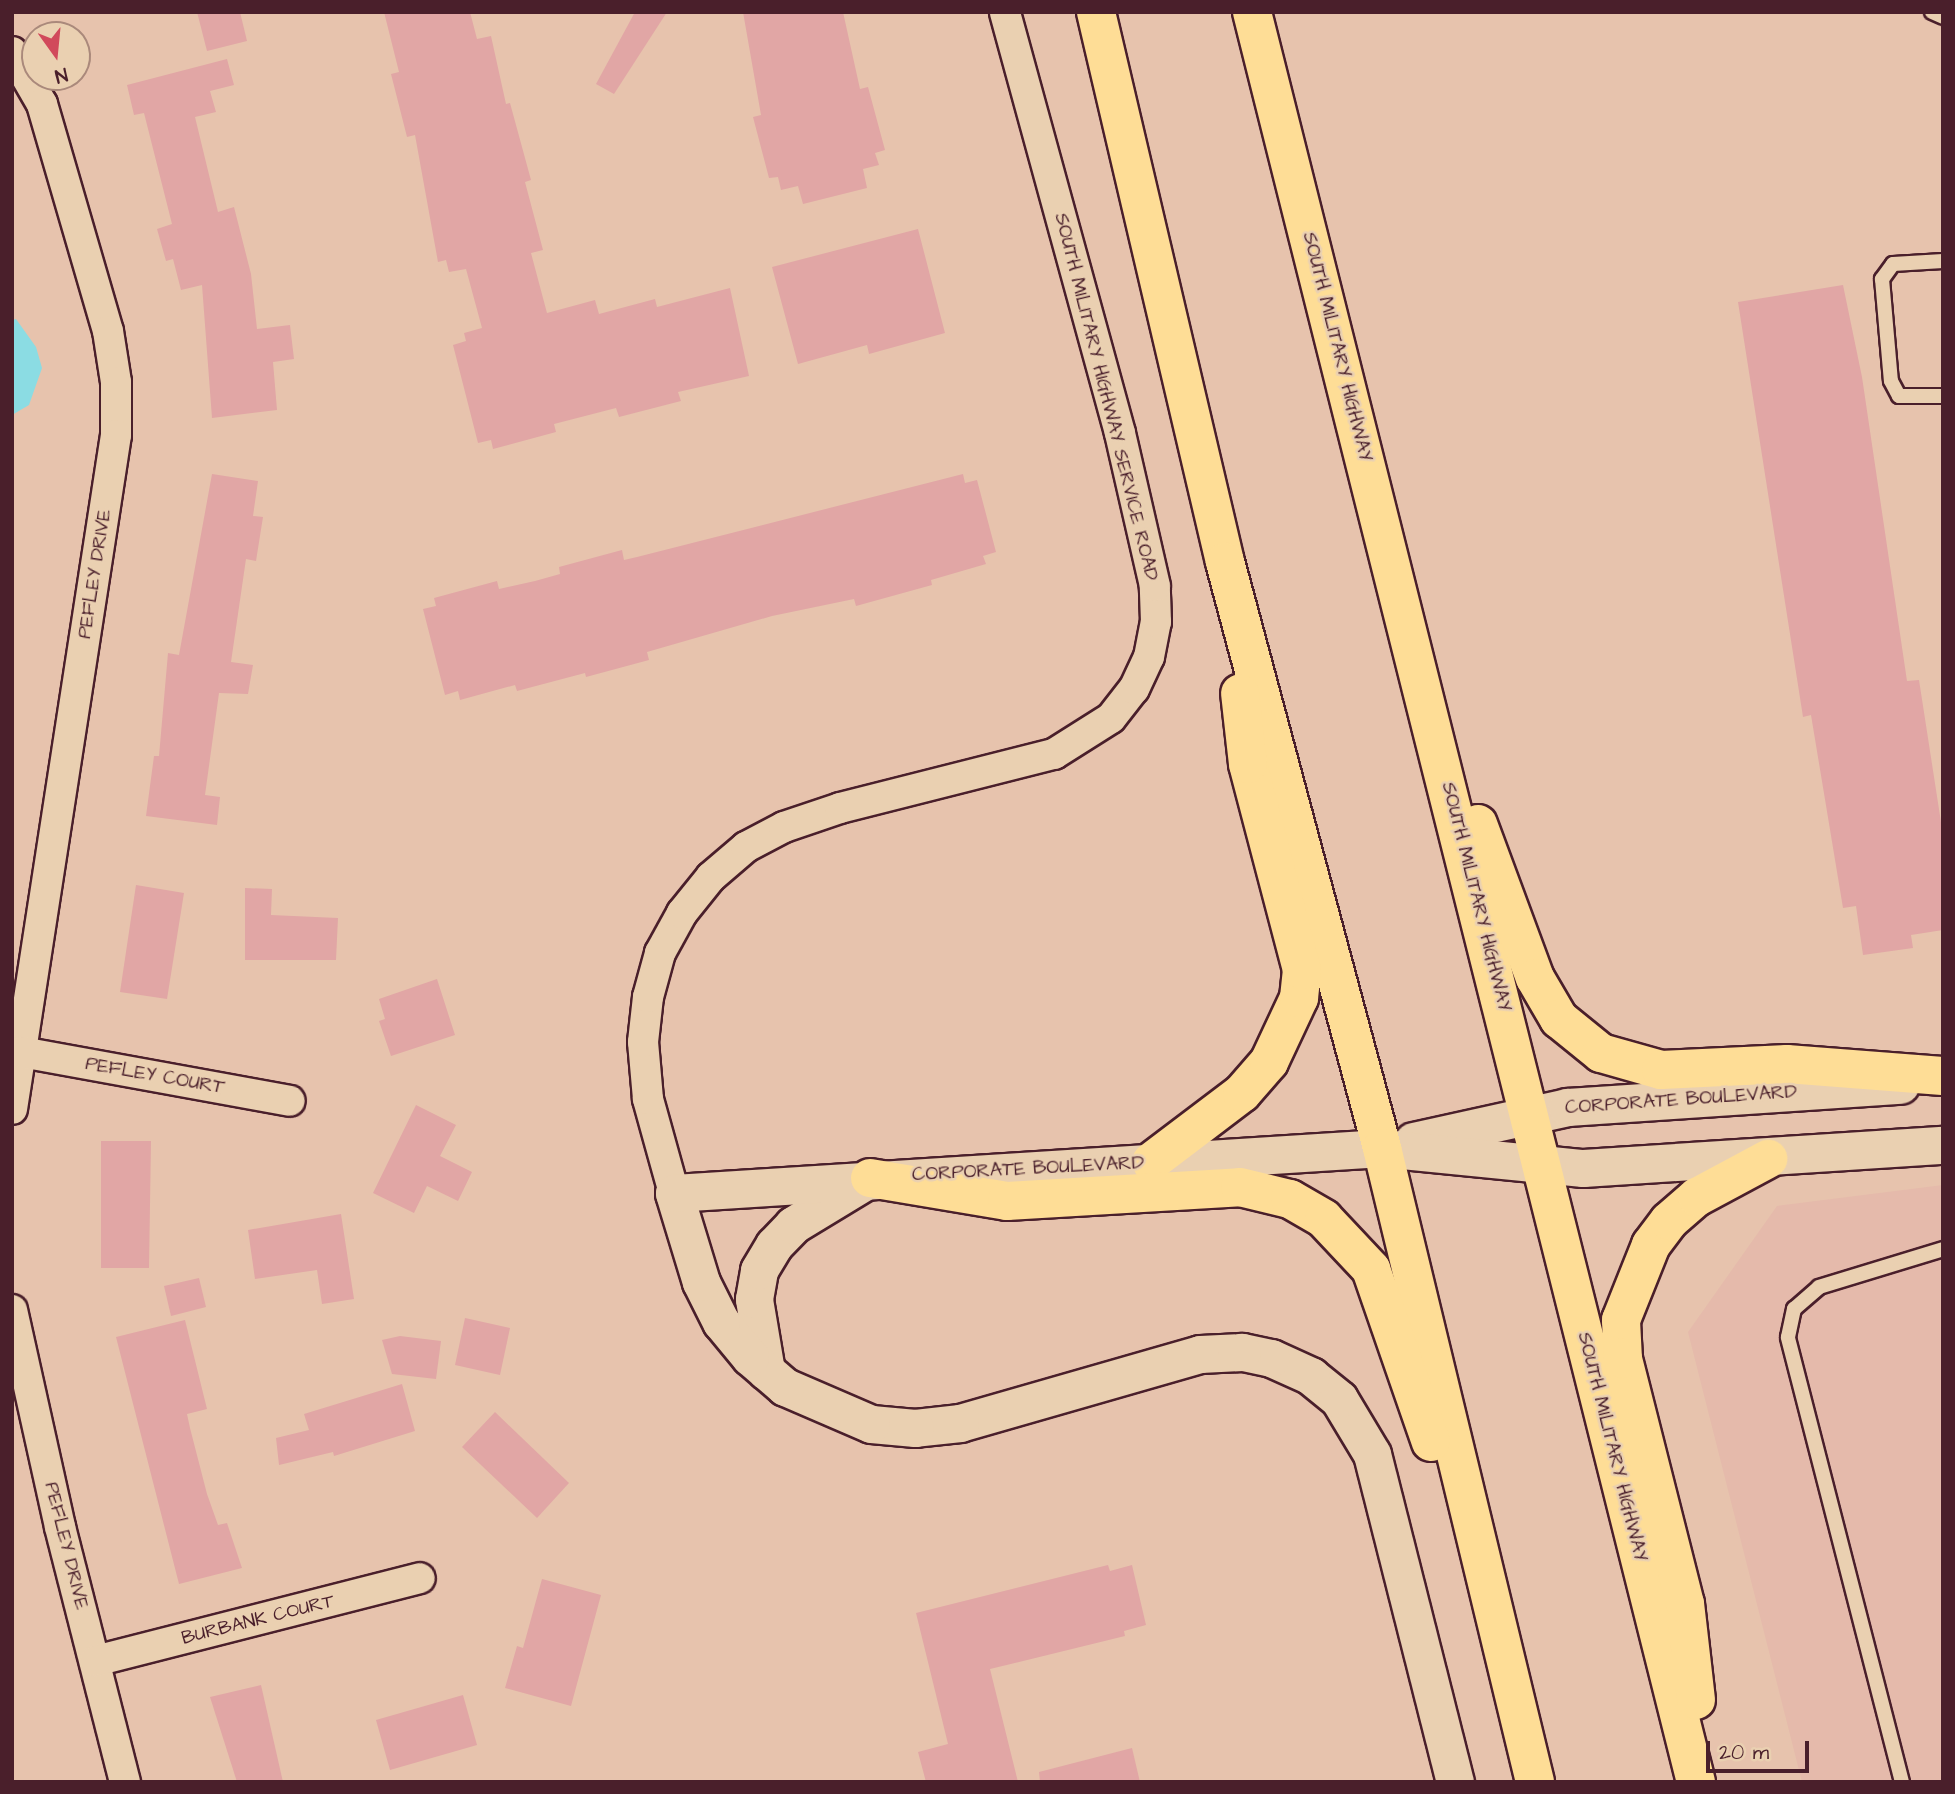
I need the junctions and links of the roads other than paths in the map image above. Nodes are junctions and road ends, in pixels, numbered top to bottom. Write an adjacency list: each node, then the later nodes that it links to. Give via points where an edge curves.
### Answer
1 (1005, 12): 25 (street, SOUTH MILITARY HIGHWAY SERVICE ROAD, via 1120,433 1155,586 1156,622 1149,657 1134,689 1111,718 1054,754 840,808 784,827 746,846 711,877 682,913 660,953 648,997 643,1042 648,1099)
2 (1096, 12): 9 (main road)
3 (1252, 12): 10 (main road, SOUTH MILITARY HIGHWAY)
4 (1932, 12): 5 (lane)
5 (1943, 17)
6 (12, 52): 11 (street, PEFLEY DRIVE, via 42,104 108,331 116,382 116,435)
7 (1943, 261): 8 (lane, via 1893,264 1882,279 1891,381 1899,396)
8 (1943, 396)
9 (1225, 562): 19 (main road); 22 (main road, via 1248,764 1302,970 1299,998 1269,1062 1242,1093)
10 (1426, 694): 12 (main road, via 1510,903 1535,978 1559,1019 1601,1053 1661,1070 1787,1064); 16 (main road, SOUTH MILITARY HIGHWAY)
11 (21, 1052): 14 (street, PEFLEY COURT); 15 (street, PEFLEY DRIVE)
12 (1943, 1076)
13 (1943, 1082): 16 (street, CORPORATE BOULEVARD, via 1567,1107)
14 (290, 1101)
15 (12, 1109)
16 (1529, 1115): 19 (street, CORPORATE BOULEVARD); 23 (main road, SOUTH MILITARY HIGHWAY)
17 (1943, 1133): 20 (street)
18 (1943, 1145): 20 (street, CORPORATE BOULEVARD)
19 (1382, 1148): 22 (street, CORPORATE BOULEVARD); 23 (street, CORPORATE BOULEVARD); 30 (main road)
20 (1878, 1149): 21 (street, CORPORATE BOULEVARD)
21 (1768, 1159): 23 (street, CORPORATE BOULEVARD, via 1583,1168); 36 (main road, via 1697,1198 1669,1222 1651,1245 1622,1321 1623,1359 1685,1604)
22 (1150, 1162): 24 (street, CORPORATE BOULEVARD)
23 (1541, 1164): 35 (main road, SOUTH MILITARY HIGHWAY)
24 (870, 1178): 25 (street, CORPORATE BOULEVARD); 28 (street, via 793,1225 759,1270 754,1299); 30 (main road, via 1007,1201 1240,1187 1290,1199 1324,1219 1371,1269 1403,1368)
25 (674, 1193): 28 (street, SOUTH MILITARY HIGHWAY SERVICE ROAD, via 706,1292 722,1322)
26 (1943, 1249): 37 (lane, via 1819,1287 1794,1310 1788,1337)
27 (12, 1310): 31 (street, PEFLEY DRIVE)
28 (766, 1371): 33 (street, SOUTH MILITARY HIGHWAY SERVICE ROAD, via 822,1406 871,1424 915,1428 960,1423 1200,1354 1242,1352 1271,1358 1311,1376 1339,1399 1372,1454)
29 (421, 1578): 31 (street, BURBANK COURT)
30 (1486, 1585): 34 (main road)
31 (95, 1661): 32 (street, PEFLEY DRIVE)
32 (125, 1782)
33 (1455, 1782)
34 (1535, 1782)
35 (1696, 1782)
36 (1706, 1782)
37 (1902, 1782)

